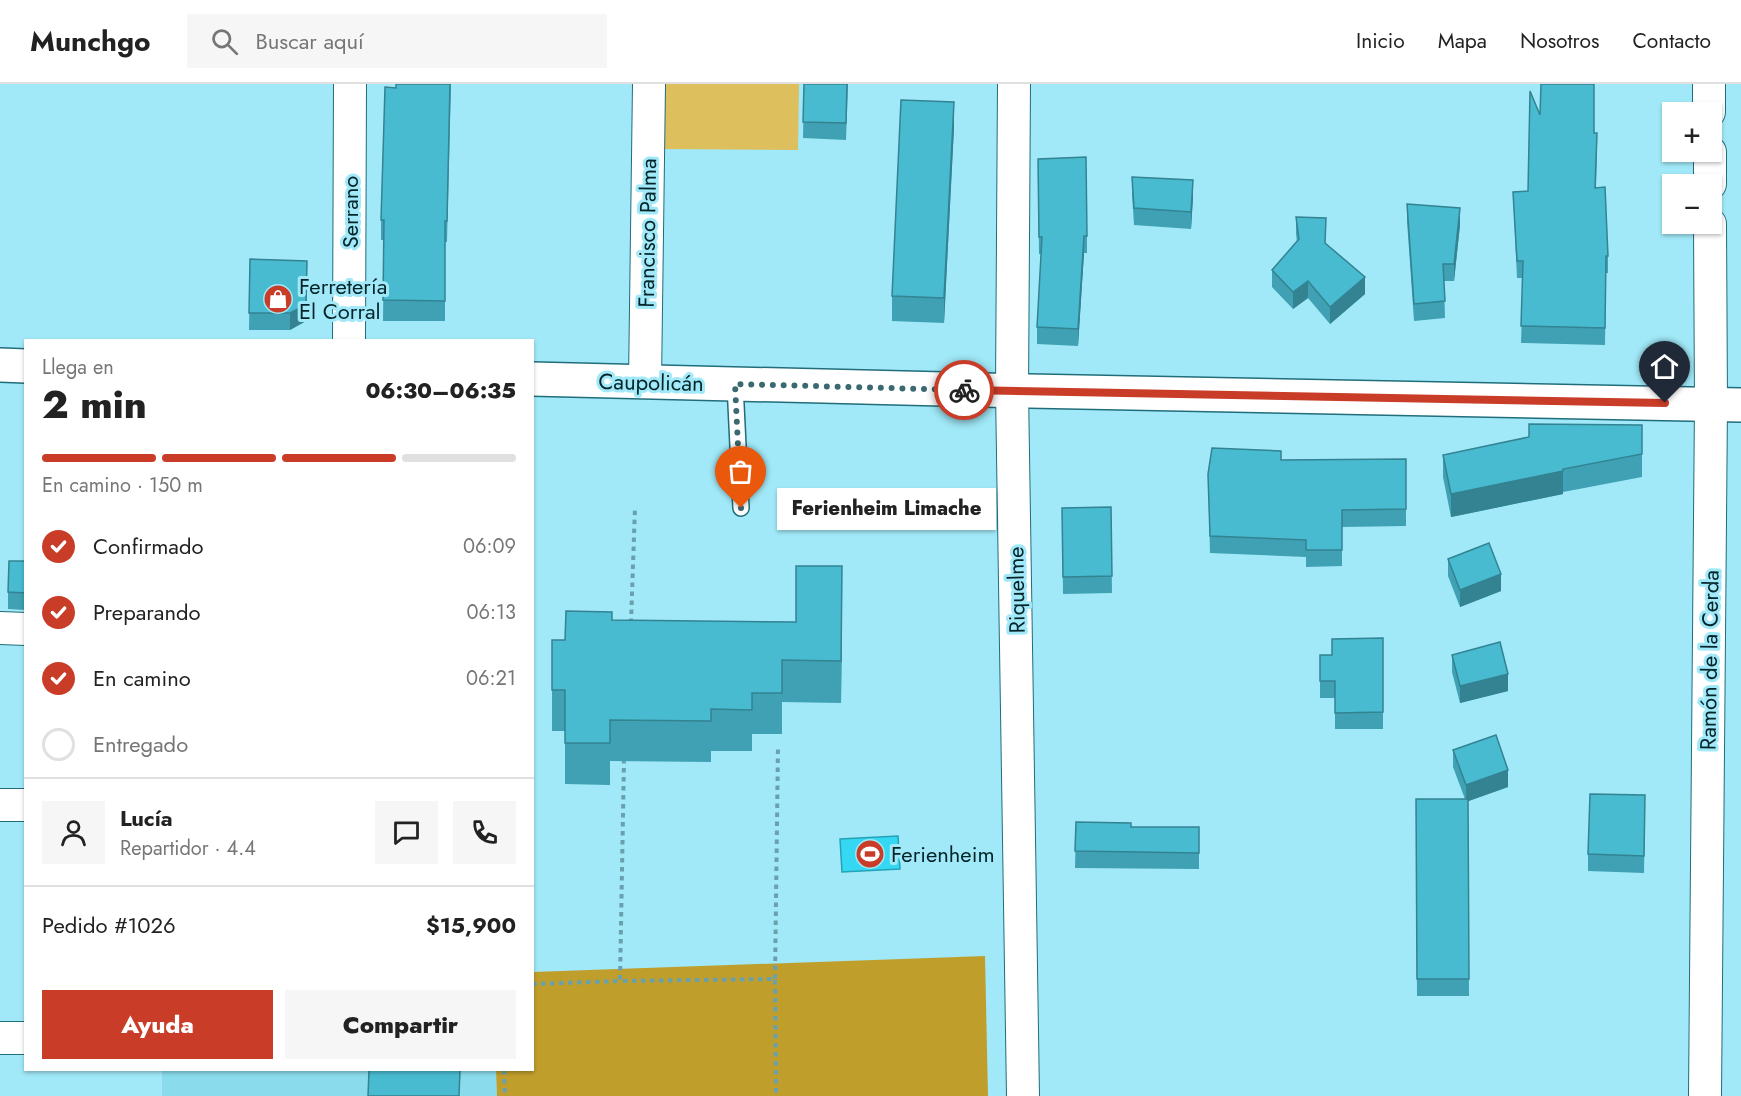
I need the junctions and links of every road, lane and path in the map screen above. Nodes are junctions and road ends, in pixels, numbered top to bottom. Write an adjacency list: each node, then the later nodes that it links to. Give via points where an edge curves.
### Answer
1 (350, 84): 7 (street, Serrano)
2 (649, 84): 11 (street, Francisco Palma)
3 (1014, 84): 13 (street, Riquelme)
4 (1709, 84): 5 (street)
5 (1709, 102)
6 (1711, 234): 14 (street, Ramón de la Cerda)
7 (349, 339)
8 (0, 365): 9 (street)
9 (24, 366)
10 (534, 379): 11 (street, Caupolicán)
11 (645, 382): 12 (street, Caupolicán)
12 (735, 384): 13 (street, Caupolicán); 16 (lane)
13 (1012, 390): 14 (street, Caupolicán); 32 (street, Riquelme)
14 (1726, 404): 33 (street, Ramón de la Cerda)
15 (635, 507): 17 (path)
16 (741, 508)
17 (631, 624)
18 (0, 628): 19 (street)
19 (24, 629)
20 (778, 745): 24 (path)
21 (625, 751): 25 (path)
22 (0, 805): 23 (street)
23 (24, 805)
24 (775, 979): 25 (path); 31 (path)
25 (620, 981): 26 (path)
26 (534, 984)
27 (0, 1038): 28 (street)
28 (24, 1038)
29 (504, 1071): 30 (path)
30 (505, 1096)
31 (776, 1096)
32 (1023, 1096)
33 (1705, 1096)

